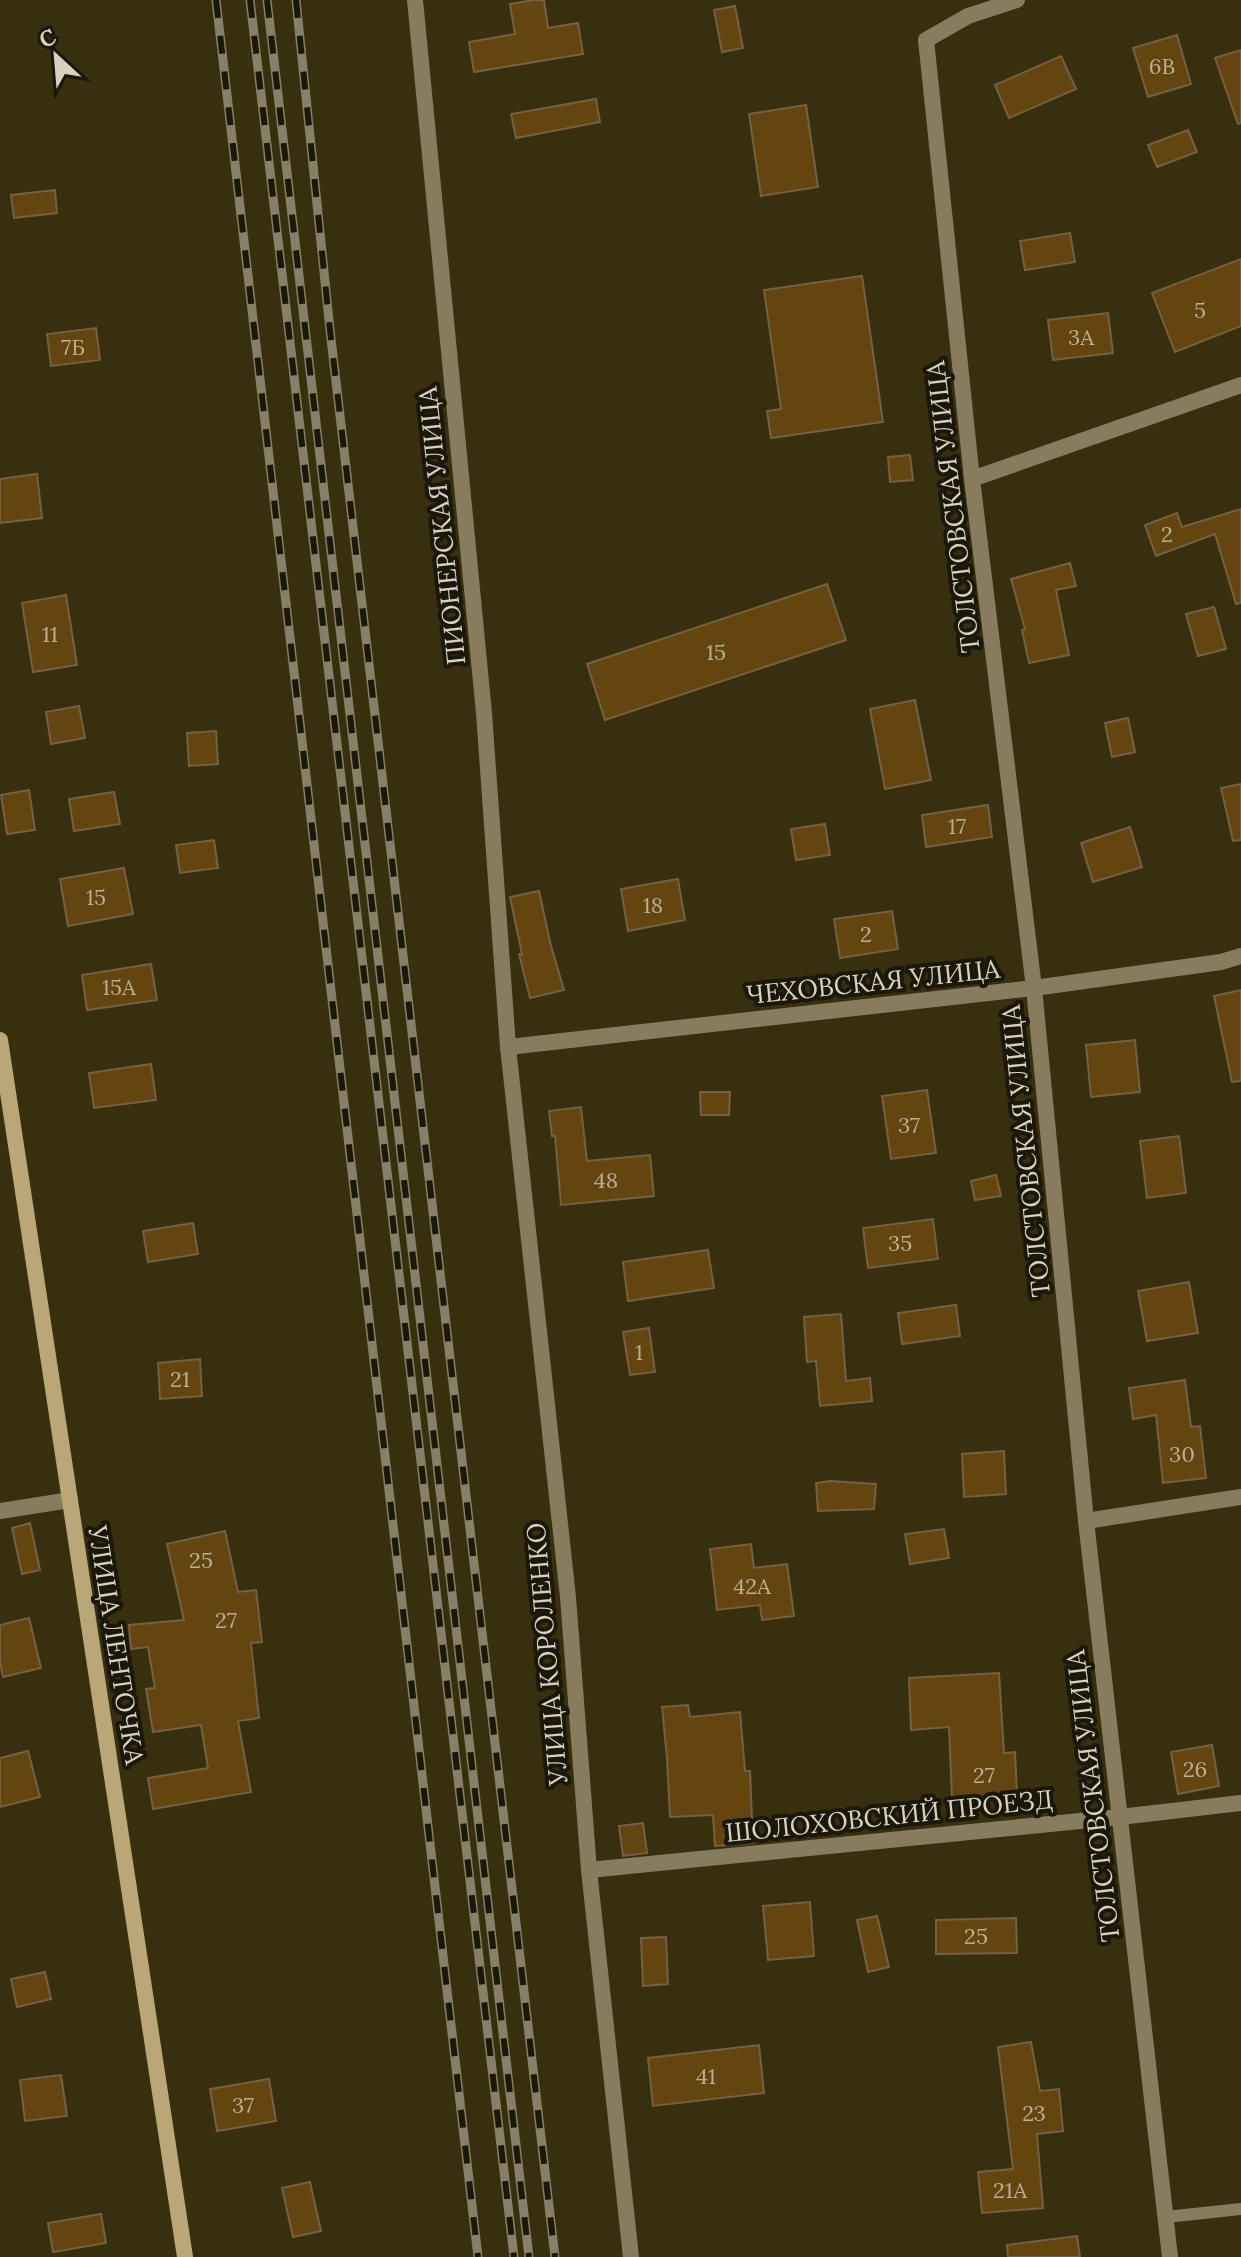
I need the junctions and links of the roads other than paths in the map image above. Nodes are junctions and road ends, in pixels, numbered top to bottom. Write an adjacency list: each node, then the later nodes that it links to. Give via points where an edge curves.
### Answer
1 (415, 0): 8 (street, ПИОНЕРСКАЯ УЛИЦА, via 484,713)
2 (1017, 0): 4 (street, ТОЛСТОВСКАЯ УЛИЦА, via 968,16 926,40)
3 (1241, 385): 4 (street)
4 (972, 479): 6 (street, ТОЛСТОВСКАЯ УЛИЦА)
5 (1241, 956): 6 (street, ЧЕХОВСКАЯ УЛИЦА)
6 (1034, 988): 8 (street, ЧЕХОВСКАЯ УЛИЦА); 12 (street, ТОЛСТОВСКАЯ УЛИЦА)
7 (0, 1040): 10 (main road, УЛИЦА ЛЕНТОЧКА)
8 (508, 1047): 15 (street, УЛИЦА КОРОЛЕНКО, via 568,1597)
9 (1241, 1497): 12 (street)
10 (70, 1500): 11 (street); 18 (main road, УЛИЦА ЛЕНТОЧКА)
11 (0, 1511)
12 (1086, 1521): 14 (street, ТОЛСТОВСКАЯ УЛИЦА)
13 (1241, 1803): 14 (street, ШОЛОХОВСКИЙ ПРОЕЗД)
14 (1120, 1817): 15 (street, ШОЛОХОВСКИЙ ПРОЕЗД); 17 (street, ТОЛСТОВСКАЯ УЛИЦА)
15 (589, 1870): 19 (street, УЛИЦА КОРОЛЕНКО)
16 (1241, 2209): 17 (lane)
17 (1166, 2217): 20 (street, ТОЛСТОВСКАЯ УЛИЦА)
18 (185, 2257)
19 (631, 2257)
20 (1170, 2257)

